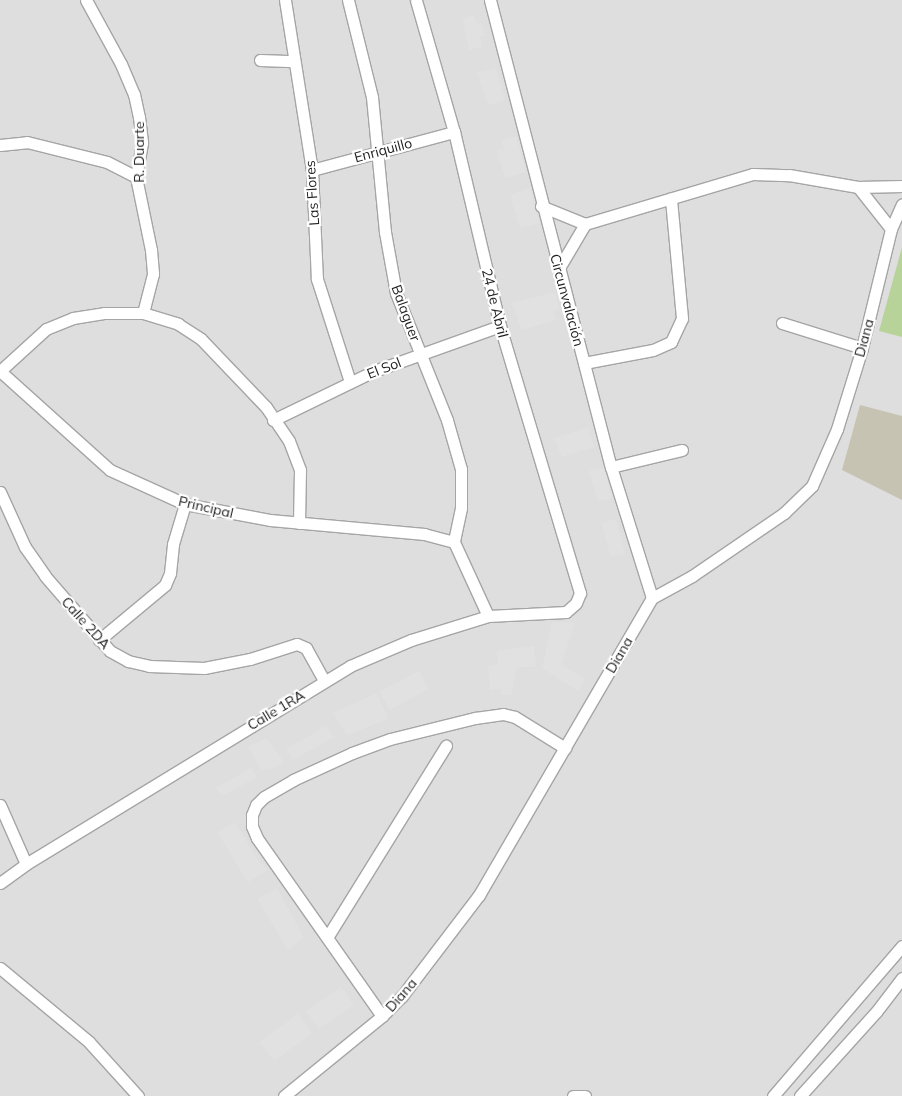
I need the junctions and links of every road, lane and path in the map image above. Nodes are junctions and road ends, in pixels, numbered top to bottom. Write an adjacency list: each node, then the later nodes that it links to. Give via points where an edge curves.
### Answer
1 (86, 0): 12 (street, R. Duarte, via 134,94 142,143)
2 (285, 0): 7 (street, Las Flores)
3 (348, 0): 10 (street, Balaguer, via 372,98)
4 (416, 0): 8 (street, 24 de Abril)
5 (490, 0): 17 (street, Circunvalación)
6 (260, 60): 7 (street)
7 (294, 61): 11 (street, Las Flores)
8 (454, 132): 10 (street, Enriquillo); 23 (street, 24 de Abril)
9 (0, 145): 12 (street, via 28,142 107,162)
10 (377, 151): 11 (street, Enriquillo); 25 (street, Balaguer, via 385,232 396,294)
11 (312, 170): 28 (street, Las Flores, via 317,279)
12 (136, 178): 21 (street, R. Duarte, via 153,274)
13 (902, 186): 14 (street)
14 (858, 187): 15 (street, via 789,175 752,174); 19 (street)
15 (671, 199): 18 (street); 26 (street, via 682,318 671,342 653,350)
16 (902, 204): 19 (street, Diana)
17 (542, 206): 18 (street); 20 (street, Circunvalación)
18 (585, 224): 20 (street)
19 (892, 229): 24 (street, Diana)
20 (559, 268): 26 (street, Circunvalación)
21 (143, 314): 27 (street, via 104,313 72,318 42,333); 29 (street, via 178,324 201,339 266,407)
22 (782, 323): 24 (street)
23 (500, 326): 25 (street, El Sol); 37 (street, 24 de Abril, via 580,593)
24 (862, 348): 36 (street, Diana, via 837,429 812,486 784,513 692,576)
25 (421, 354): 28 (street, El Sol); 35 (street, Balaguer, via 447,420 461,469 461,508)
26 (584, 363): 31 (street, Circunvalación)
27 (0, 371): 33 (street, Principal, via 110,470)
28 (350, 382): 29 (street, El Sol)
29 (273, 420): 34 (street, via 289,441 300,470)
30 (682, 450): 31 (street)
31 (611, 466): 36 (street, Circunvalación)
32 (0, 492): 39 (street, Calle 2DA, via 25,547 45,576)
33 (185, 504): 34 (street, Principal); 39 (street, via 165,585)
34 (299, 523): 35 (street, Principal, via 424,534)
35 (454, 542): 38 (street)
36 (652, 598): 42 (street, Diana)
37 (576, 603): 38 (street, Calle 1RA, via 566,612)
38 (488, 616): 40 (street, Calle 1RA, via 411,640)
39 (100, 640): 40 (street, Calle 2DA, via 110,651 128,660 148,666 183,669 221,666 297,644 306,648)
40 (324, 680): 44 (street, Calle 1RA)
41 (446, 746): 46 (street)
42 (565, 748): 46 (street, via 515,717 490,715 390,738 325,765 264,796 252,814 257,838); 50 (street, Diana, via 479,896 402,996)
43 (0, 805): 44 (street)
44 (26, 864): 45 (street, Calle 1RA)
45 (0, 883)
46 (328, 936): 50 (street)
47 (902, 946): 55 (street)
48 (0, 968): 51 (street, via 89,1042)
49 (902, 978): 56 (street, via 876,1012)
50 (382, 1016): 52 (street, Diana)
51 (138, 1096)
52 (284, 1096)
53 (573, 1096): 54 (street)
54 (585, 1096)
55 (773, 1096)
56 (800, 1096)

